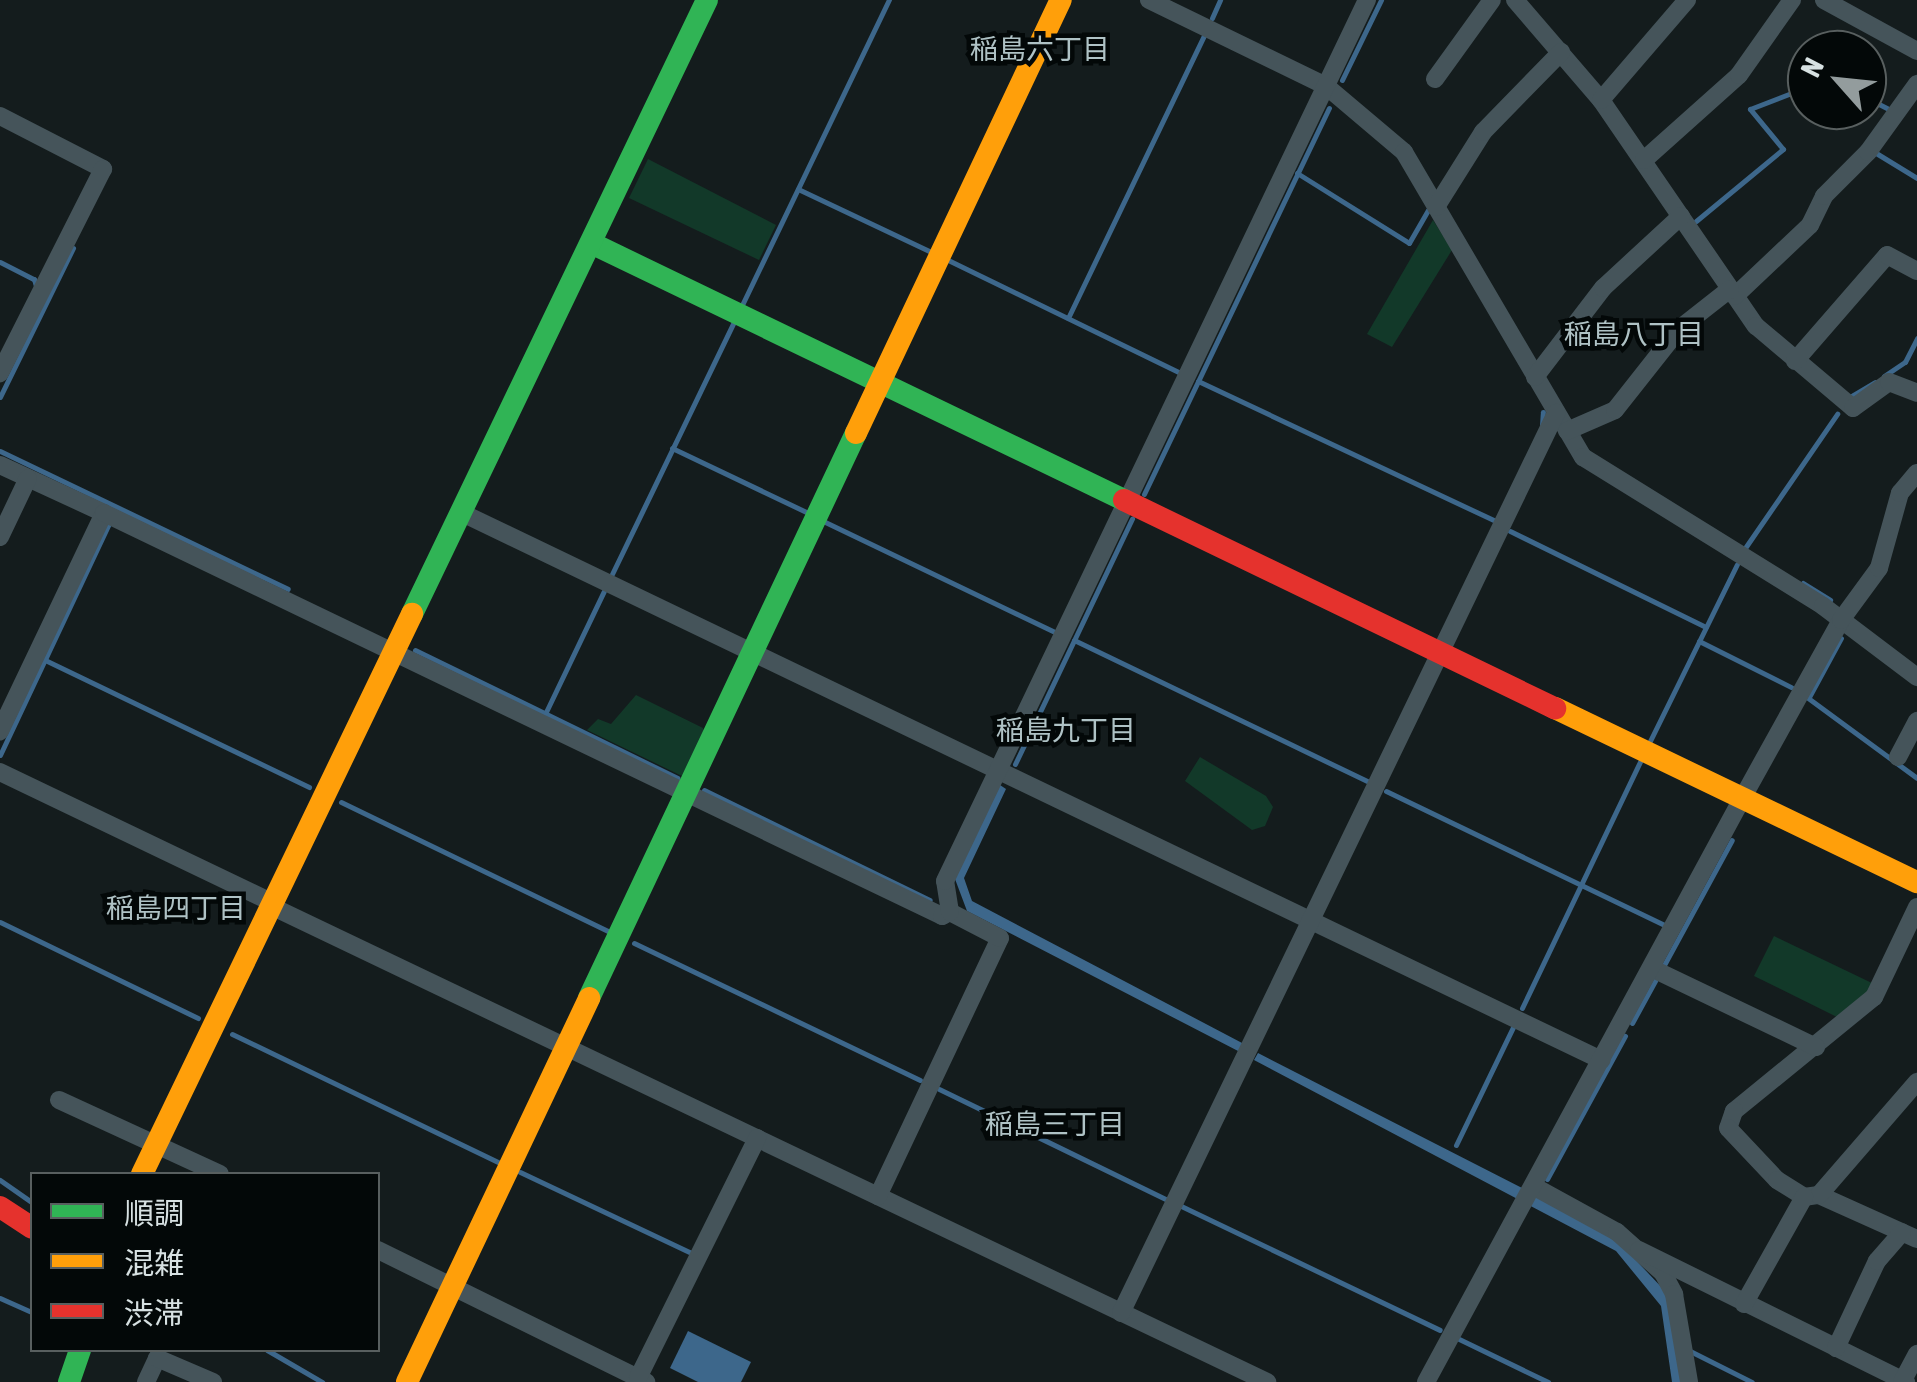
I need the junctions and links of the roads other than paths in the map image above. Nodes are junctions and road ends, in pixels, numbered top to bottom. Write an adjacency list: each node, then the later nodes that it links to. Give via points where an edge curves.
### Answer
1 (707, 0): 20 (street)
2 (1061, 0): 26 (street)
3 (1149, 0): 14 (street)
4 (1367, 0): 14 (street)
5 (1492, 0): 12 (street)
6 (1515, 0): 11 (street)
7 (1687, 0): 15 (street)
8 (1792, 0): 17 (street, via 1739,76)
9 (1824, 0): 10 (street)
10 (1917, 51)
11 (1561, 52): 15 (street); 18 (street, via 1483,132)
12 (1435, 79)
13 (1917, 84): 22 (street, via 1868,152 1824,196 1810,225)
14 (1326, 86): 18 (street, via 1404,152); 33 (street)
15 (1601, 100): 17 (street)
16 (0, 116): 24 (street, via 103,169)
17 (1644, 160): 19 (street)
18 (1436, 207): 25 (street)
19 (1680, 216): 22 (street); 25 (street, via 1603,288)
20 (591, 243): 26 (street); 35 (street)
21 (1917, 271): 23 (street, via 1887,255)
22 (1732, 293): 23 (street); 29 (street, via 1679,330 1614,410)
23 (1795, 361): 27 (street, via 1853,408 1890,382)
24 (0, 372)
25 (1534, 376): 28 (street)
26 (878, 381): 33 (street); 40 (street)
27 (1917, 393)
28 (1556, 413): 29 (street); 39 (street)
29 (1567, 432): 37 (street, via 1593,465)
30 (0, 465): 32 (street)
31 (1917, 473): 37 (street, via 1900,493 1878,568)
32 (28, 478): 34 (street); 36 (street)
33 (1127, 501): 39 (street); 45 (street)
34 (104, 513): 38 (street); 43 (street)
35 (462, 513): 38 (street); 40 (street)
36 (0, 537)
37 (1842, 620): 41 (street); 48 (street)
38 (396, 652): 47 (street); 50 (street)
39 (1440, 652): 48 (street); 53 (street)
40 (753, 654): 45 (street); 47 (street)
41 (1917, 678)
42 (1917, 721): 44 (street)
43 (0, 731)
44 (1898, 757)
45 (999, 769): 52 (street, via 945,881); 53 (street)
46 (0, 772): 50 (street)
47 (690, 792): 52 (street, via 942,916); 55 (street)
48 (1742, 797): 49 (street); 54 (street)
49 (1917, 882)
50 (274, 905): 55 (street); 61 (street)
51 (1917, 907): 56 (street, via 1874,998)
52 (950, 912): 65 (street, via 1000,938)
53 (1311, 920): 57 (street); 74 (street)
54 (1651, 968): 56 (street); 57 (street)
55 (568, 1048): 60 (street); 72 (street)
56 (1816, 1048): 66 (street, via 1734,1111 1728,1128 1777,1180)
57 (1602, 1060): 64 (street)
58 (1917, 1082): 66 (street)
59 (58, 1100): 61 (street)
60 (758, 1138): 65 (street); 78 (street)
61 (156, 1144): 62 (street); 63 (street)
62 (143, 1172)
63 (216, 1172)
64 (1529, 1194): 70 (street); 84 (street)
65 (878, 1196): 74 (street)
66 (1811, 1196): 69 (street); 73 (street)
67 (0, 1206): 68 (street)
68 (30, 1227)
69 (1910, 1235): 75 (street, via 1878,1261)
70 (1640, 1250): 73 (street); 85 (street, via 1674,1294)
71 (380, 1251): 72 (street)
72 (453, 1287): 78 (street); 82 (street)
73 (1744, 1304): 75 (street)
74 (1121, 1313): 83 (street)
75 (1836, 1348): 86 (street)
76 (79, 1352): 79 (street)
77 (1917, 1354): 86 (street)
78 (642, 1380)
79 (69, 1382)
80 (146, 1382): 81 (street, via 157,1358)
81 (213, 1382)
82 (407, 1382)
83 (1266, 1382)
84 (1426, 1382)
85 (1690, 1382)
86 (1904, 1382)

